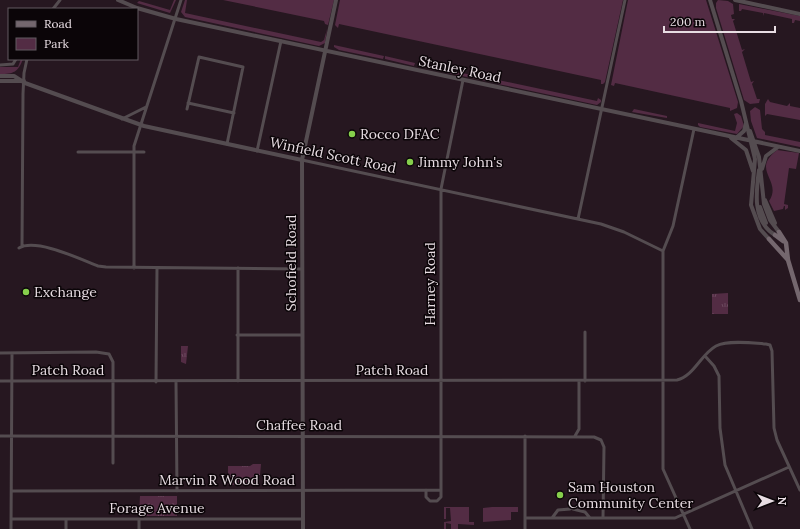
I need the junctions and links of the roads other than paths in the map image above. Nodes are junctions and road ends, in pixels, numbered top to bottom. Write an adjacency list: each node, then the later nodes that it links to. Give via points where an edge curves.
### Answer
1 (60, 0): 8 (street)
2 (118, 0): 9 (street, Stanley Road)
3 (182, 0): 12 (street)
4 (336, 0): 14 (street, Schofield Road)
5 (626, 0): 25 (street)
6 (710, 0): 28 (street)
7 (735, 0): 11 (street)
8 (54, 8)
9 (137, 8)
10 (138, 8): 12 (street, Stanley Road)
11 (800, 14)
12 (176, 19): 13 (street, Stanley Road); 23 (street)
13 (281, 41): 14 (street, Stanley Road); 36 (street)
14 (325, 51): 19 (street, Stanley Road); 41 (street, Schofield Road)
15 (15, 60): 17 (street, via 13,64)
16 (28, 60): 21 (street)
17 (0, 65)
18 (0, 76): 21 (street, via 14,76)
19 (463, 80): 25 (street, Stanley Road); 45 (street, Harney Road)
20 (0, 81): 21 (street, Winfield Scott Road)
21 (24, 81): 27 (street, Winfield Scott Road); 51 (street, via 20,247 48,248 98,266)
22 (188, 103): 24 (street); 26 (street); 26 (street, via 199,57 243,67)
23 (146, 107): 27 (street); 29 (street)
24 (187, 109)
25 (602, 110): 30 (street, Stanley Road); 46 (street)
26 (234, 112): 34 (street)
27 (122, 119): 29 (street, Winfield Scott Road)
28 (747, 123): 32 (street, via 744,131); 33 (street)
29 (140, 125): 34 (street, Winfield Scott Road); 39 (street)
30 (694, 129): 31 (street, Stanley Road); 49 (street, via 673,226)
31 (729, 137): 32 (street, Stanley Road); 43 (street, via 746,150)
32 (736, 138): 33 (street, Stanley Road)
33 (753, 142): 35 (street, Stanley Road); 42 (street); 43 (street)
34 (227, 144): 36 (street, Winfield Scott Road)
35 (779, 147): 37 (street, Stanley Road); 44 (street, via 766,156)
36 (257, 151): 41 (street, Winfield Scott Road)
37 (800, 151)
38 (78, 152): 39 (street)
39 (133, 152): 40 (street); 51 (street)
40 (144, 152)
41 (302, 160): 45 (street, Winfield Scott Road); 54 (street, Schofield Road)
42 (760, 163): 44 (street); 47 (street, via 757,202 766,224)
43 (754, 172): 48 (street, via 751,205 760,229)
44 (762, 174): 47 (street, via 765,199)
45 (441, 189): 46 (street, Winfield Scott Road); 72 (street, Harney Road)
46 (578, 219): 49 (street, Winfield Scott Road, via 612,227)
47 (777, 233): 50 (main road, via 786,243)
48 (769, 239): 50 (main road)
49 (663, 251): 62 (street)
50 (788, 260): 55 (main road)
51 (134, 268): 52 (street)
52 (157, 268): 53 (street); 70 (street)
53 (238, 268): 54 (street); 57 (street)
54 (302, 269): 58 (street, Schofield Road)
55 (800, 300)
56 (585, 332): 69 (street)
57 (237, 335): 58 (street); 66 (street)
58 (302, 335): 67 (street, Schofield Road)
59 (0, 353): 60 (street)
60 (12, 353): 64 (street); 65 (street, via 106,353 112,356)
61 (705, 356): 62 (street, Patch Road, via 682,379); 82 (street, Patch Road, via 721,344 770,345 774,428); 89 (street, via 719,376 722,448 725,465)
62 (662, 380): 69 (street, Patch Road); 90 (street, via 663,469)
63 (0, 381): 64 (street, Patch Road)
64 (12, 381): 65 (street, Patch Road); 75 (street)
65 (113, 381): 70 (street, Patch Road); 76 (street)
66 (238, 381): 67 (street, Patch Road); 71 (street, Patch Road)
67 (302, 381): 72 (street, Patch Road); 78 (street, Schofield Road)
68 (579, 381): 69 (street, Patch Road); 72 (street, Patch Road); 80 (street, via 579,429)
69 (585, 381)
70 (156, 382): 71 (street, Patch Road)
71 (176, 382): 77 (street)
72 (440, 382): 73 (street, Harney Road)
73 (441, 435): 78 (street, Chaffee Road); 79 (street, Chaffee Road); 84 (street, Harney Road)
74 (0, 436): 75 (street, Chaffee Road)
75 (12, 436): 76 (street, Chaffee Road); 86 (street)
76 (113, 436): 77 (street, Chaffee Road); 81 (street)
77 (176, 436): 78 (street, Chaffee Road); 87 (street)
78 (302, 436): 88 (street, Schofield Road)
79 (525, 436): 80 (street, Chaffee Road); 91 (street)
80 (575, 436): 94 (street, Chaffee Road, via 598,438 603,443)
81 (113, 463)
82 (789, 467): 85 (street); 89 (street)
83 (426, 490): 84 (street, Marvin R Wood Road); 84 (street, via 428,499 434,501 441,497); 88 (street, Marvin R Wood Road)
84 (441, 490)
85 (800, 490)
86 (12, 491): 87 (street, Marvin R Wood Road); 95 (street)
87 (177, 491): 88 (street, Marvin R Wood Road)
88 (302, 491): 98 (street, Schofield Road)
89 (736, 491): 90 (street); 105 (street)
90 (684, 514): 94 (street, via 675,518); 104 (street)
91 (525, 518): 92 (street); 103 (street)
92 (552, 518): 93 (street); 93 (street, via 558,510 571,509 585,512)
93 (590, 518): 94 (street)
94 (604, 518)
95 (11, 519): 96 (street, Forage Avenue); 99 (street)
96 (66, 519): 97 (street, Forage Avenue); 100 (street)
97 (139, 519): 98 (street, Forage Avenue); 101 (street)
98 (302, 519): 102 (street, Schofield Road)
99 (11, 529)
100 (66, 529)
101 (139, 529)
102 (303, 529)
103 (525, 529)
104 (690, 529)
105 (752, 529)

